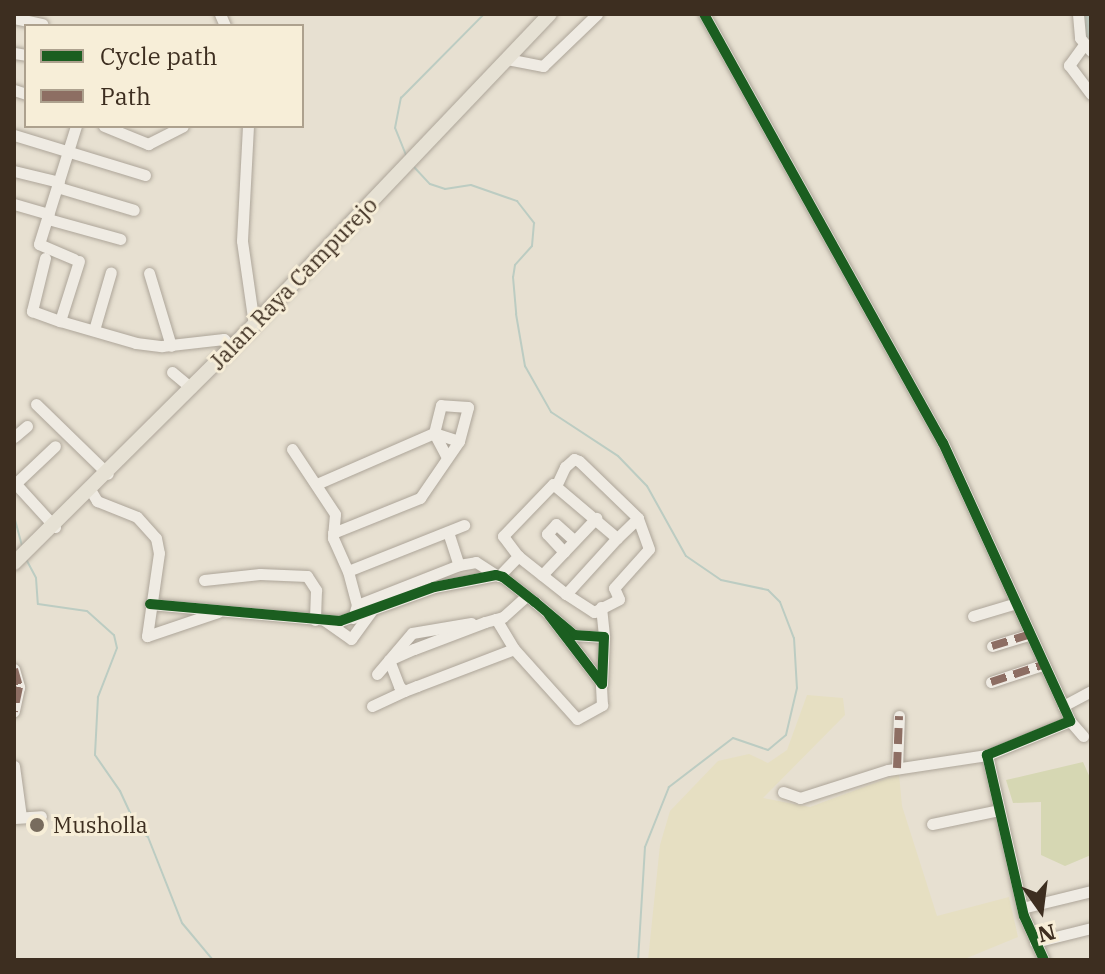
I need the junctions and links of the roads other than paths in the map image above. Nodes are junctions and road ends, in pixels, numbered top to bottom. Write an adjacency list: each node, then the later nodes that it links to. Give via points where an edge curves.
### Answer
1 (550, 14): 8 (main road, Jalan Raya Campurejo)
2 (597, 14): 8 (street, via 543,66)
3 (704, 14): 66 (street, via 946,449)
4 (1078, 14): 7 (street)
5 (14, 18): 6 (street)
6 (42, 21)
7 (1087, 49): 9 (street, via 1069,65)
8 (507, 59): 27 (main road, Jalan Raya Campurejo)
9 (1091, 94)
10 (75, 128): 15 (street)
11 (108, 128): 12 (street, via 142,144)
12 (176, 128)
13 (248, 128): 27 (street, via 242,241)
14 (14, 135): 15 (street)
15 (68, 152): 17 (street); 18 (street)
16 (14, 171): 18 (street)
17 (145, 175)
18 (58, 184): 20 (street); 21 (street)
19 (14, 204): 21 (street)
20 (134, 210)
21 (48, 216): 22 (street); 26 (street, via 41,248 76,260)
22 (120, 239)
23 (45, 258): 26 (street, via 32,311)
24 (111, 272): 28 (street)
25 (149, 273): 29 (street)
26 (60, 321): 28 (street)
27 (254, 324): 30 (main road, Jalan Raya Campurejo)
28 (94, 330): 29 (street, via 136,343)
29 (171, 346): 30 (street, via 219,338)
30 (232, 348): 32 (main road, Jalan Raya Campurejo)
31 (172, 372): 32 (street)
32 (191, 388): 41 (main road, Jalan Raya Campurejo)
33 (36, 404): 41 (street)
34 (27, 426): 36 (street)
35 (434, 433): 37 (street); 37 (street, via 441,405 468,407); 40 (street); 43 (street)
36 (14, 437)
37 (459, 441): 40 (street)
38 (55, 446): 42 (street)
39 (292, 449): 43 (street)
40 (447, 457): 51 (street, via 420,498)
41 (108, 474): 45 (main road, Jalan Raya Campurejo)
42 (15, 483): 49 (street)
43 (319, 483): 51 (street, via 335,514)
44 (557, 484): 46 (street); 47 (street, via 565,467 579,461); 55 (street, via 503,536)
45 (91, 491): 49 (main road, Jalan Raya Campurejo); 65 (street, via 97,501 137,517 156,538 159,553)
46 (596, 518): 52 (street); 53 (street)
47 (638, 518): 52 (street); 68 (street, via 649,549)
48 (464, 525): 50 (street)
49 (55, 527): 56 (main road, Jalan Raya Campurejo)
50 (448, 532): 57 (street); 58 (street)
51 (333, 533): 58 (street)
52 (617, 538): 63 (street)
53 (574, 540): 54 (street); 54 (street, via 556,524 547,534)
54 (564, 552): 59 (street)
55 (518, 556): 59 (street); 60 (street)
56 (16, 561)
57 (459, 565): 60 (street, via 476,562); 62 (street)
58 (348, 571): 67 (street)
59 (542, 575): 63 (street)
60 (497, 576): 62 (street); 64 (street)
61 (204, 580): 75 (street, via 307,576 316,590)
62 (400, 593): 67 (street); 69 (street)
63 (566, 594): 68 (street, via 588,611)
64 (526, 596): 71 (street); 74 (street)
65 (150, 604): 70 (street); 70 (street, via 149,637)
66 (1013, 604): 72 (street); 77 (street)
67 (357, 605): 73 (street)
68 (603, 605): 78 (street)
69 (372, 610): 73 (street); 75 (street, via 351,639)
70 (222, 611): 75 (street)
71 (549, 615): 76 (street); 81 (street)
72 (973, 616)
73 (353, 618): 75 (street)
74 (496, 619): 80 (street); 82 (street, via 424,628 405,638)
75 (319, 620)
76 (574, 635): 78 (street); 81 (street)
77 (1027, 635): 79 (street); 83 (street)
78 (604, 637): 87 (street)
79 (992, 646)
80 (514, 649): 87 (street, via 577,719 602,705); 88 (street)
81 (573, 650): 87 (street)
82 (389, 660): 85 (street); 88 (street)
83 (1042, 665): 86 (street); 91 (street)
84 (14, 669): 92 (street, via 19,687)
85 (377, 674)
86 (991, 682)
87 (601, 684)
88 (404, 691): 90 (street)
89 (1091, 691): 91 (street)
90 (372, 706)
91 (1063, 706): 94 (street)
92 (14, 711)
93 (899, 716): 98 (street)
94 (1070, 721): 95 (street); 96 (street)
95 (1083, 736)
96 (987, 755): 98 (street); 100 (street)
97 (14, 766): 102 (street)
98 (897, 768): 99 (street, via 800,798)
99 (783, 792)
100 (999, 810): 103 (street); 105 (street)
101 (41, 816): 102 (street)
102 (18, 818)
103 (932, 824)
104 (1091, 891): 105 (street)
105 (1022, 908): 107 (street)
106 (1091, 928): 107 (street)
107 (1035, 942): 108 (street)
108 (1044, 960)

